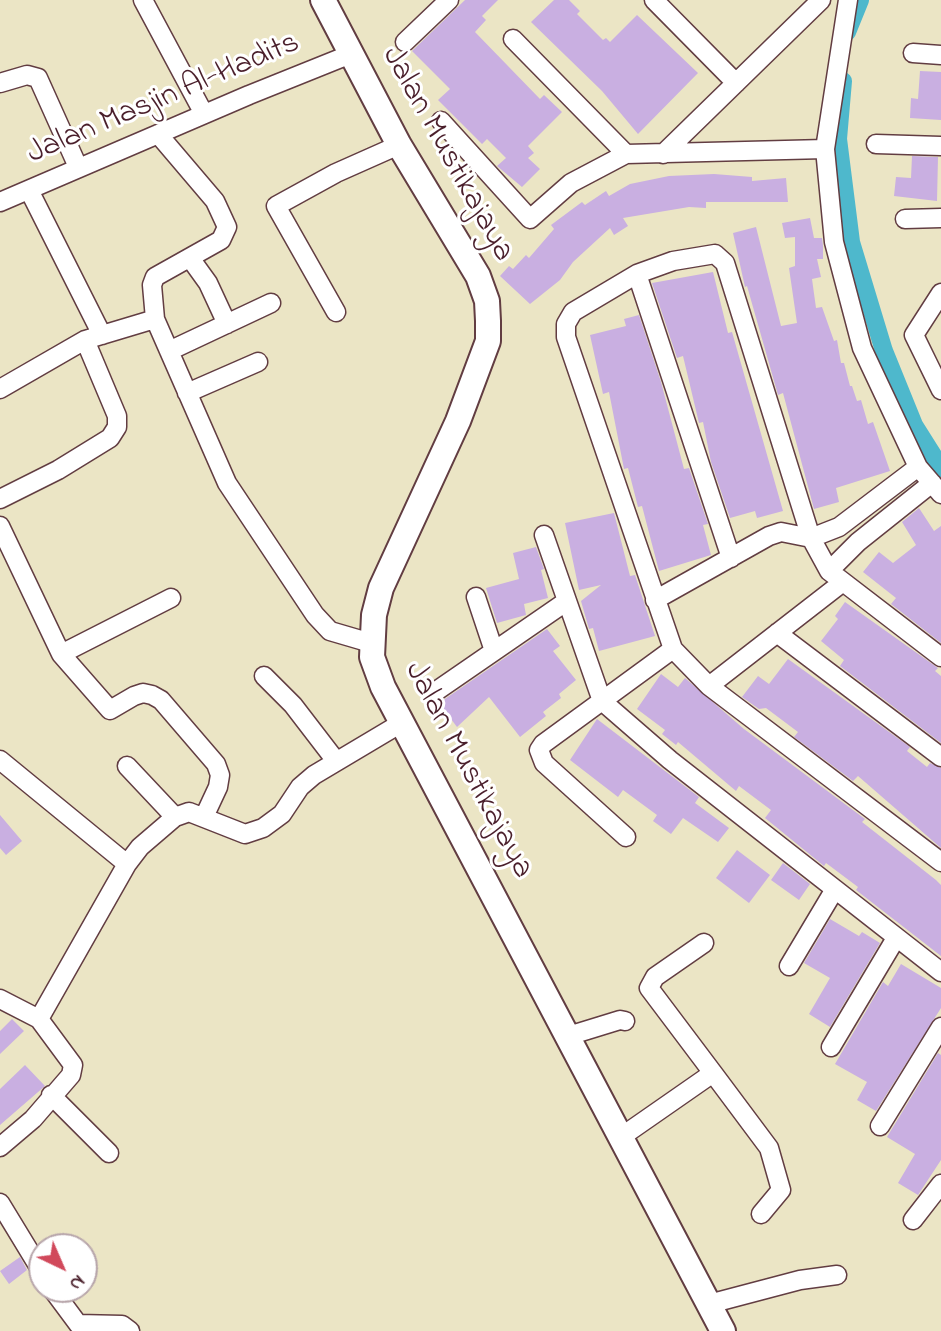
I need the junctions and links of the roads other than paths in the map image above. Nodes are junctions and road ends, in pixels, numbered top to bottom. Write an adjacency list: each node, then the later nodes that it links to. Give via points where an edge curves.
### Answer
1 (143, 0): 14 (street)
2 (323, 0): 10 (main road, Jalan Mustikajaya)
3 (449, 0): 8 (street)
4 (654, 0): 13 (street)
5 (821, 0): 13 (street)
6 (843, 3): 20 (street)
7 (513, 39): 21 (street)
8 (405, 42)
9 (913, 53): 11 (street)
10 (351, 54): 14 (street, Jalan Masjin Al-Hadits); 18 (main road, Jalan Mustikajaya)
11 (941, 55)
12 (0, 83): 23 (street, via 27,75 38,78)
13 (736, 83): 22 (street)
14 (204, 114): 16 (street, Jalan Masjin Al-Hadits)
15 (441, 121): 21 (street, via 530,219 571,183)
16 (158, 134): 23 (street, Jalan Masjin Al-Hadits); 28 (street, via 215,201 228,227 221,240)
17 (876, 144): 19 (street)
18 (400, 145): 32 (street, via 276,206); 54 (main road, Jalan Mustikajaya, via 478,276 486,301 488,341 458,421 381,589)
19 (941, 146)
20 (825, 149): 22 (street); 41 (street, via 834,242 862,348)
21 (626, 154): 22 (street)
22 (663, 154)
23 (78, 167): 24 (street, Jalan Masjin Al-Hadits)
24 (29, 190): 25 (street, Jalan Masjin Al-Hadits); 35 (street)
25 (0, 202)
26 (941, 218): 27 (street)
27 (905, 219)
28 (190, 258): 33 (street, via 155,277); 34 (street)
29 (637, 274): 46 (street, via 715,254 725,263); 47 (street); 51 (street, via 573,313 566,324 566,337)
30 (941, 293): 39 (street, via 914,335)
31 (271, 303): 34 (street)
32 (336, 312)
33 (155, 319): 35 (street); 36 (street)
34 (227, 324): 36 (street)
35 (93, 337): 38 (street, via 60,351); 43 (street, via 117,427 110,438)
36 (169, 351): 40 (street)
37 (258, 362): 40 (street)
38 (0, 388)
39 (941, 390)
40 (187, 393): 54 (street, via 227,483 315,615 330,631)
41 (918, 467): 42 (street); 46 (street, via 839,527)
42 (937, 488): 48 (street, via 858,542)
43 (0, 499)
44 (0, 526): 57 (street)
45 (544, 535): 52 (street)
46 (811, 538): 47 (street, via 781,532); 48 (street)
47 (730, 558): 51 (street)
48 (836, 577): 53 (street); 58 (street)
49 (476, 597): 56 (street)
50 (171, 598): 57 (street)
51 (655, 600): 55 (street)
52 (567, 601): 56 (street); 62 (street)
53 (777, 633): 60 (street); 64 (street)
54 (371, 643): 63 (main road, Jalan Mustikajaya, via 376,672)
55 (673, 649): 60 (street); 62 (street)
56 (494, 652): 61 (street)
57 (61, 654): 69 (street, via 110,710 143,693 161,700 216,764 218,787)
58 (941, 657)
59 (264, 676): 66 (street)
60 (709, 686): 71 (street)
61 (432, 694)
62 (602, 701): 70 (street, via 543,744 540,755); 73 (street)
63 (403, 722): 66 (street); 82 (main road, Jalan Mustikajaya)
64 (941, 757)
65 (0, 760): 72 (street)
66 (336, 761): 69 (street, via 300,787 282,814 263,828 245,834)
67 (127, 766): 68 (street)
68 (175, 817): 69 (street, via 189,812); 72 (street)
69 (204, 817)
70 (626, 837)
71 (941, 862)
72 (127, 864): 79 (street)
73 (835, 889): 74 (street); 76 (street)
74 (896, 938): 77 (street); 83 (street)
75 (704, 943): 84 (street, via 654,977 649,988)
76 (789, 966)
77 (941, 972)
78 (0, 999): 79 (street)
79 (39, 1018): 85 (street, via 73,1065 71,1074)
80 (625, 1021): 82 (street)
81 (941, 1027): 86 (street)
82 (568, 1036): 87 (main road, Jalan Mustikajaya)
83 (831, 1047)
84 (713, 1073): 87 (street); 92 (street, via 769,1148 781,1190)
85 (51, 1095): 88 (street, via 33,1119); 89 (street)
86 (880, 1126)
87 (621, 1137): 97 (main road, Jalan Mustikajaya)
88 (3, 1139)
89 (109, 1153)
90 (941, 1184): 93 (street)
91 (0, 1203): 94 (street)
92 (761, 1214)
93 (914, 1220)
94 (28, 1249)
95 (836, 1275): 97 (street)
96 (62, 1303): 98 (street, via 78,1324 122,1325)
97 (709, 1304): 99 (main road, Jalan Mustikajaya)
98 (130, 1331)
99 (723, 1331)

